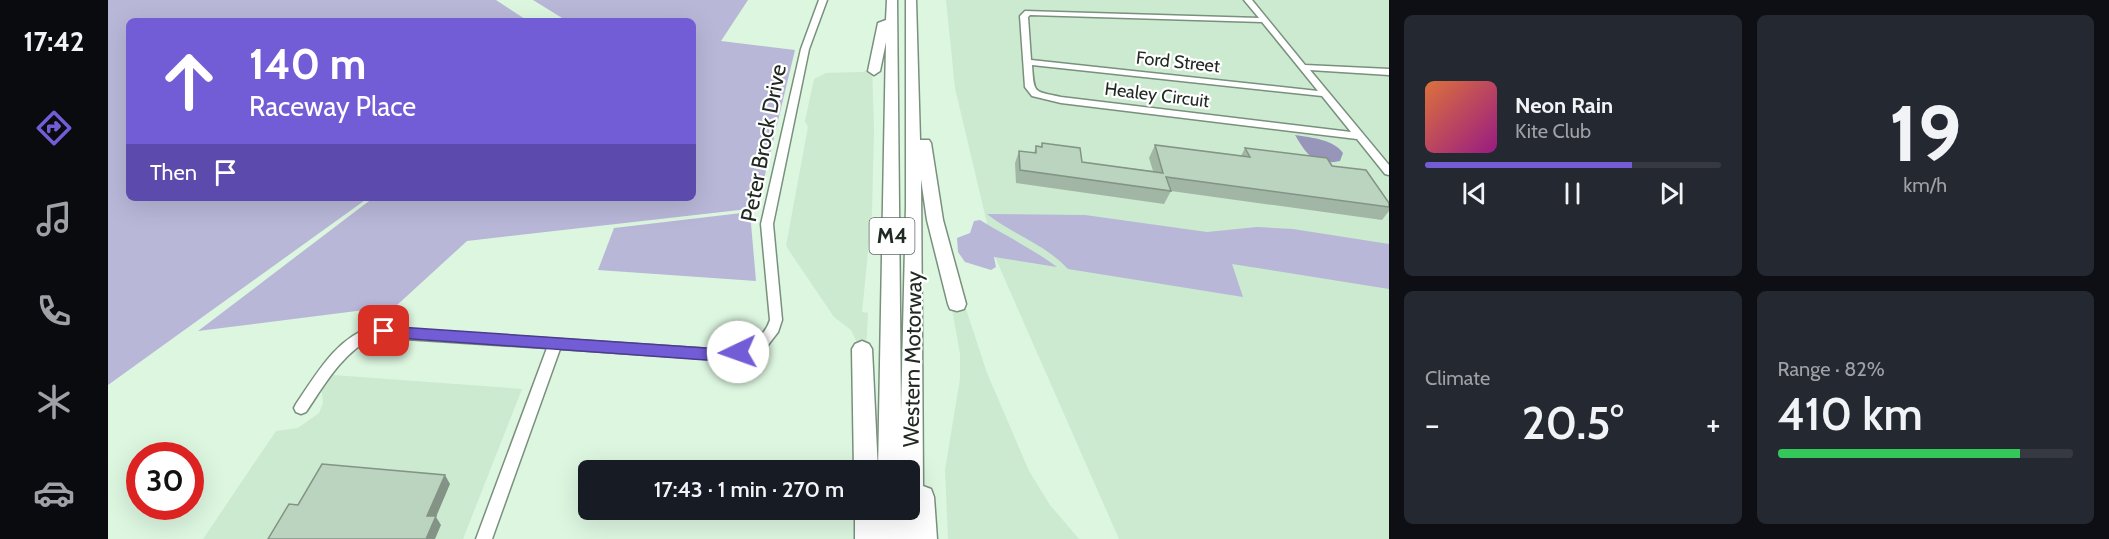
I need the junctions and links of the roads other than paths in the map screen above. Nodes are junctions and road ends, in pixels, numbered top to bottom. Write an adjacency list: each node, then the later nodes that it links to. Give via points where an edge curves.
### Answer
1 (823, 0): 18 (street, Peter Brock Drive, via 805,50 767,224 777,304 771,334 748,350 726,354)
2 (886, 0): 11 (highway)
3 (892, 0): 23 (highway, Western Motorway / M4)
4 (911, 0): 14 (highway, Western Motorway / M4)
5 (1248, 0): 8 (street)
6 (1016, 9): 7 (street)
7 (1026, 13): 8 (street); 9 (street, Healey Circuit)
8 (1263, 20): 10 (street)
9 (1027, 62): 13 (street, Ford Street); 15 (street, Healey Circuit, via 1031,92 1041,96)
10 (1302, 67): 12 (street); 13 (street)
11 (874, 71)
12 (1389, 72)
13 (1324, 94): 15 (street)
14 (914, 112): 17 (highway, via 920,115 935,220); 21 (highway, Western Motorway / M4)
15 (1359, 136): 16 (street)
16 (1389, 172)
17 (957, 304)
18 (556, 343): 20 (street, Peter Brock Drive, via 372,332 340,352); 26 (street)
19 (862, 349): 22 (highway)
20 (301, 408)
21 (911, 415): 29 (highway, Western Motorway / M4); 30 (highway)
22 (867, 460)
23 (890, 460)
24 (867, 520): 27 (highway)
25 (889, 520): 28 (highway)
26 (484, 539)
27 (868, 539)
28 (888, 539)
29 (911, 539)
30 (924, 539)

